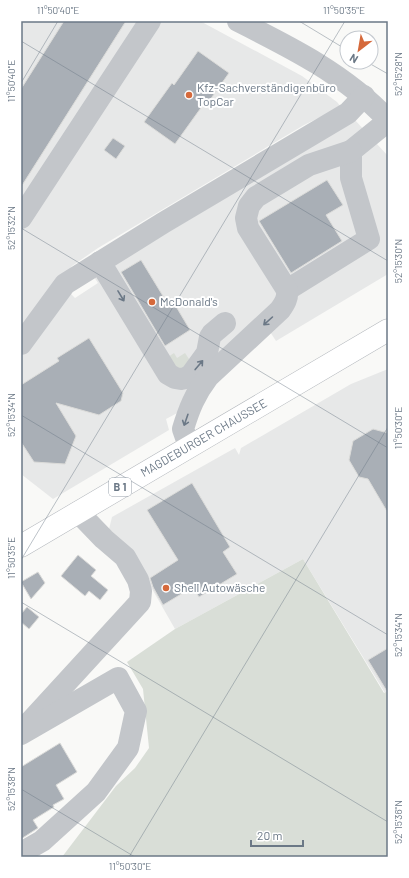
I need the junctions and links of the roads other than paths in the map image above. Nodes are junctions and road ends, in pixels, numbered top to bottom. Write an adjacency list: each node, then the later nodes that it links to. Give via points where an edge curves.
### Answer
1 (150, 21): 6 (street)
2 (238, 21): 3 (street, via 320,65)
3 (364, 96): 4 (street); 7 (street, via 348,113)
4 (388, 121): 5 (street)
5 (351, 151): 8 (street, via 351,178 369,239); 8 (street, via 309,165 256,197 249,206 246,218 248,228)
6 (21, 218)
7 (100, 262): 9 (street, one-way to 9, via 168,374 175,378 186,378 191,375 207,353 210,337); 11 (street, via 65,284)
8 (287, 290): 12 (street, one-way to 12, via 285,302 280,310 200,387 182,429)
9 (225, 323)
10 (388, 330): 12 (main road, MAGDEBURGER CHAUSSEE / B 1)
11 (21, 344)
12 (189, 446): 13 (main road, MAGDEBURGER CHAUSSEE / B 1)
13 (78, 512): 14 (main road, MAGDEBURGER CHAUSSEE / B 1); 15 (street, via 125,557 138,580 140,602)
14 (21, 546)
15 (21, 733): 16 (street, via 118,678 136,711 128,748 96,792 42,841)
16 (21, 853)

